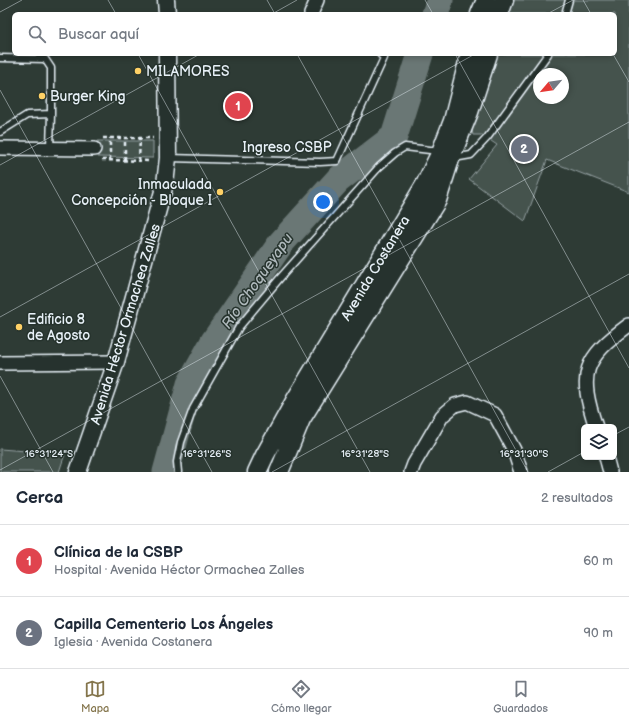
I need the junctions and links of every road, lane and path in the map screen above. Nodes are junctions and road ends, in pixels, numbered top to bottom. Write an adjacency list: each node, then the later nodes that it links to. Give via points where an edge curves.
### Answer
1 (166, 0): 6 (street)
2 (317, 0): 7 (street)
3 (486, 0): 8 (main road)
4 (504, 0): 9 (main road)
5 (569, 0): 10 (lane)
6 (167, 12)
7 (312, 12)
8 (481, 12)
9 (500, 12)
10 (566, 12)
11 (167, 56): 26 (street, Avenida Héctor Ormachea Zalles)
12 (382, 56): 26 (lane, Ingreso CSBP, via 384,58 338,160 320,162)
13 (469, 56): 25 (main road, Avenida Costanera)
14 (487, 56): 25 (main road, Avenida Costanera, via 469,112)
15 (547, 56): 25 (lane, via 487,138 471,155)
16 (0, 58): 17 (lane, via 45,59 51,68)
17 (51, 114): 18 (lane, via 27,115); 23 (lane)
18 (0, 132)
19 (125, 138): 20 (path); 27 (path); 27 (path, via 109,138 109,160)
20 (140, 138): 21 (path); 28 (path)
21 (153, 138)
22 (0, 148): 23 (street)
23 (50, 148): 24 (street)
24 (94, 149)
25 (446, 155): 35 (lane, via 405,147 390,158 379,167 280,278 239,327 194,409 181,442); 36 (main road, Avenida Costanera, via 425,185 295,402); 37 (main road, Avenida Costanera, via 437,200 301,419)
26 (168, 158): 31 (street, Avenida Héctor Ormachea Zalles, via 166,184)
27 (125, 160): 28 (path)
28 (140, 161): 29 (path)
29 (151, 161)
30 (629, 325): 33 (street, via 600,349 588,368 585,382)
31 (116, 362): 32 (street); 34 (street, Avenida Héctor Ormachea Zalles)
32 (0, 363)
33 (595, 424)
34 (78, 472)
35 (178, 472)
36 (257, 472)
37 (279, 472)
38 (411, 472): 39 (street, via 442,416 455,405 467,402 495,415 514,450)
39 (521, 472)

